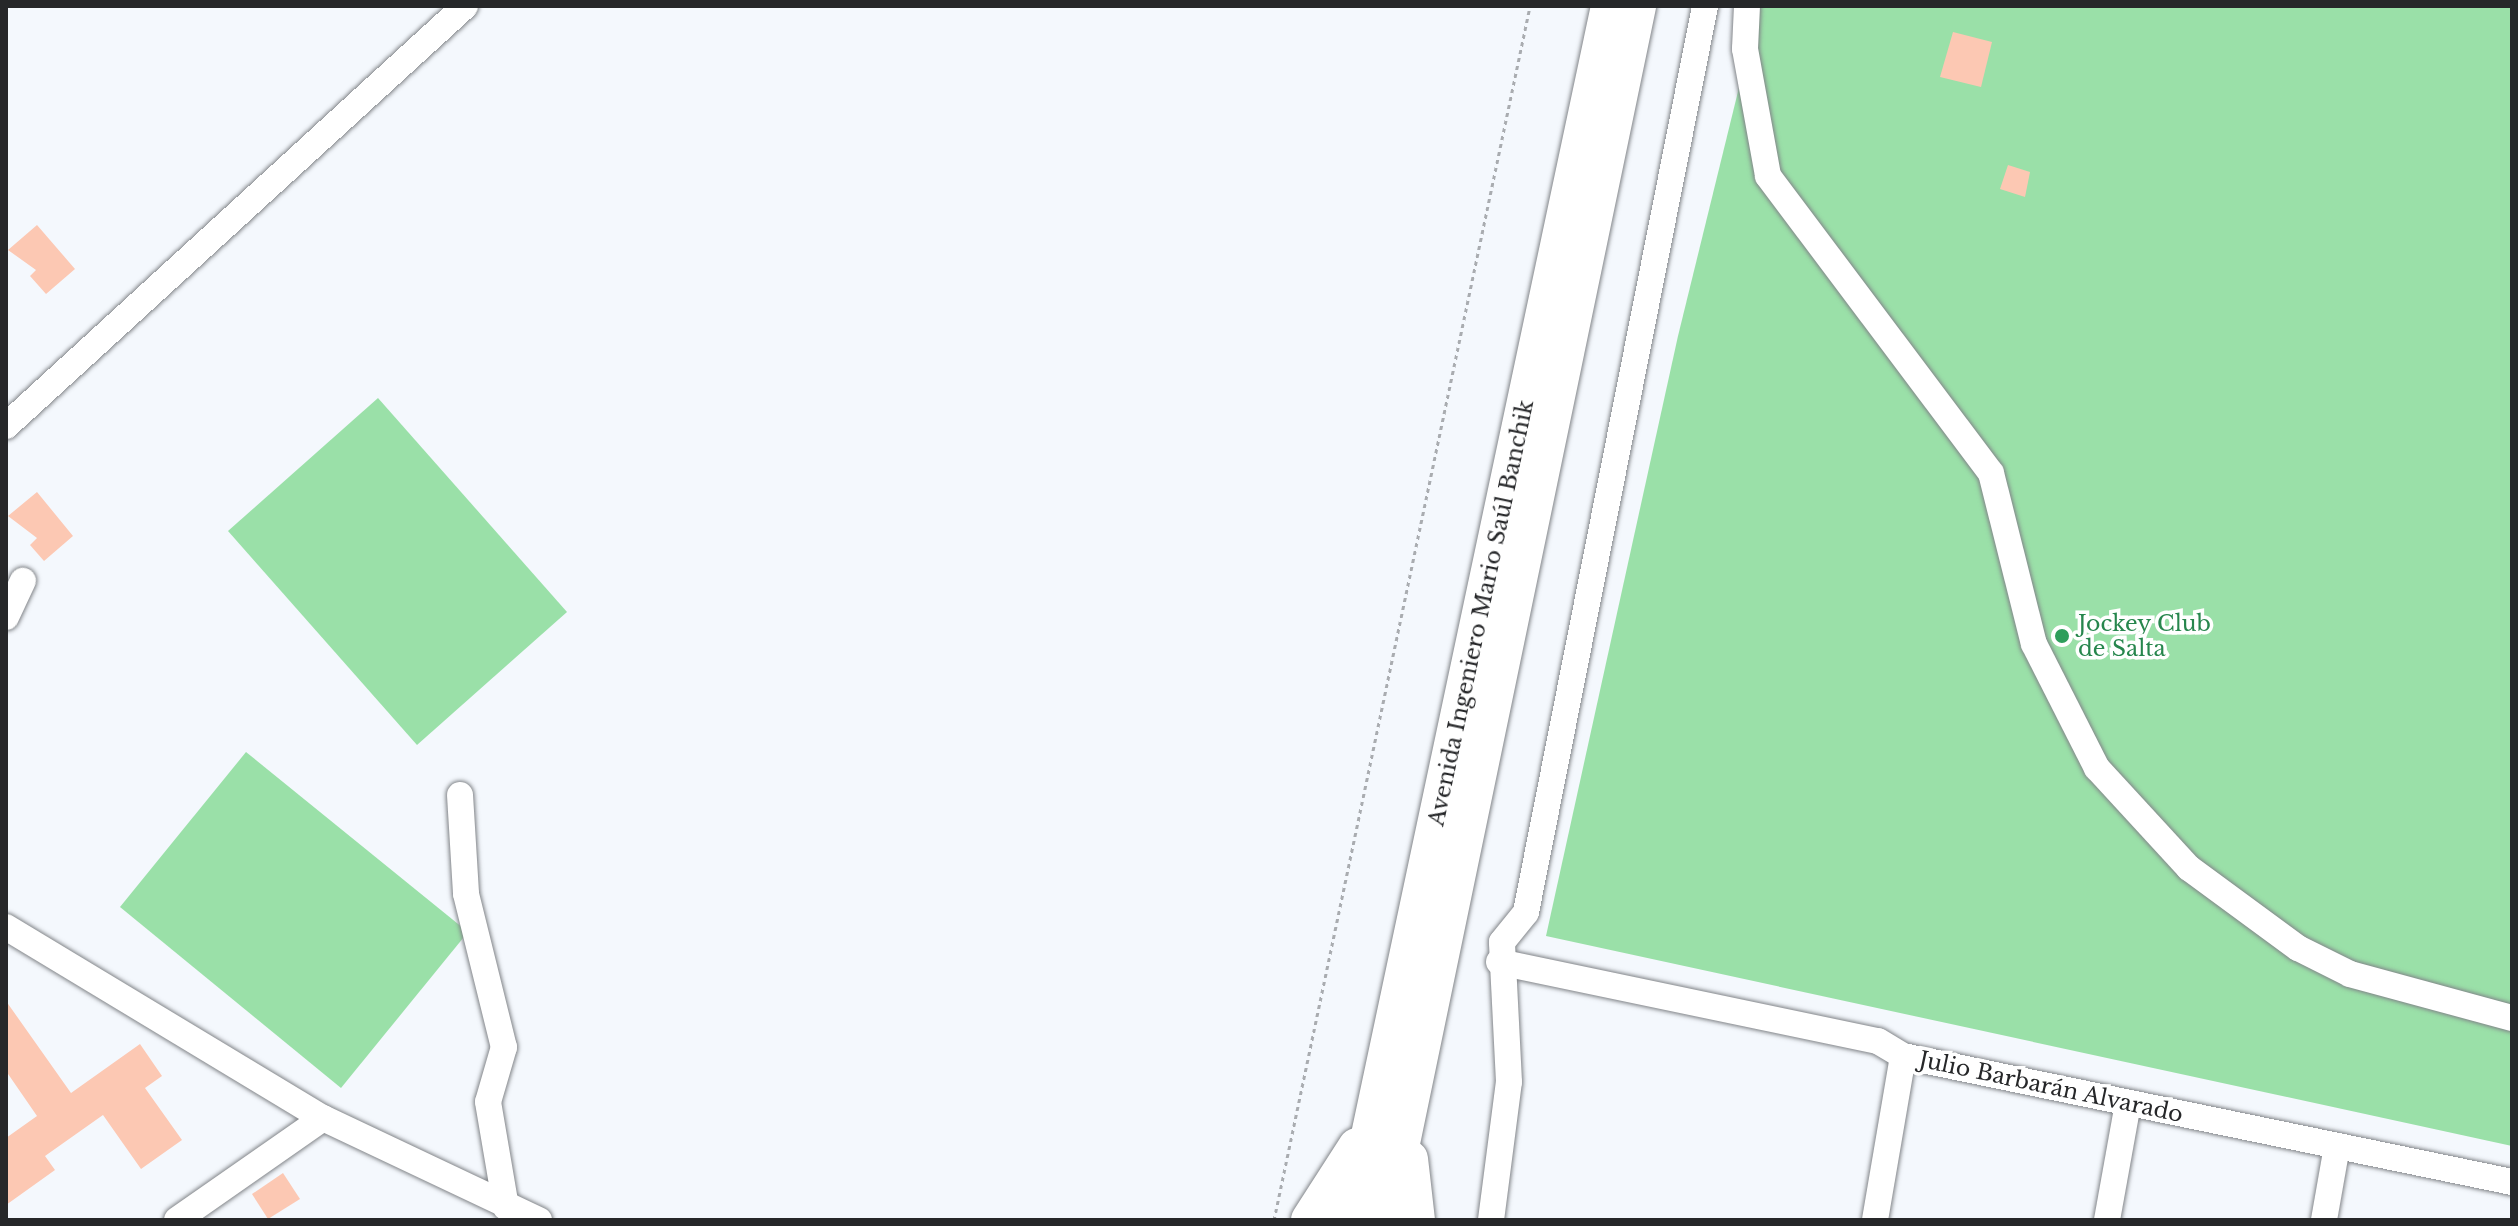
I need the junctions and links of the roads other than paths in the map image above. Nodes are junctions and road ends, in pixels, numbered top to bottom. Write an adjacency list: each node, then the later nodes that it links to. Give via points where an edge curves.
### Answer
1 (465, 6): 6 (street)
2 (1610, 6): 15 (highway, Avenida Ingeniero Mario Saúl Banchik)
3 (1637, 6): 15 (highway, Avenida Ingeniero Mario Saúl Banchik)
4 (1705, 6): 11 (street, via 1526,912 1502,942)
5 (1747, 6): 12 (street, via 1745,49 1768,176 1991,473 2034,644 2097,768 2189,868 2298,948 2350,974)
6 (6, 426)
7 (23, 581): 8 (street)
8 (6, 617)
9 (460, 795): 19 (street, via 466,894 504,1047 488,1102)
10 (6, 927): 16 (street)
11 (1499, 962): 13 (street, Julio Barbarán Alvarado, via 1878,1041); 26 (street, via 1509,1082)
12 (2512, 1018)
13 (1903, 1056): 14 (street, Julio Barbarán Alvarado); 27 (street)
14 (2128, 1103): 17 (street, Julio Barbarán Alvarado); 28 (street)
15 (1393, 1110): 22 (highway); 23 (highway, Avenida Ingeniero Mario Saúl Banchik); 24 (highway, Avenida Ingeniero Mario Saúl Banchik); 25 (highway)
16 (323, 1118): 19 (street); 20 (street)
17 (2337, 1146): 18 (street, Julio Barbarán Alvarado); 29 (street)
18 (2512, 1182)
19 (506, 1207): 21 (street)
20 (177, 1220)
21 (539, 1220)
22 (1310, 1220)
23 (1352, 1220)
24 (1385, 1220)
25 (1416, 1220)
26 (1491, 1220)
27 (1875, 1220)
28 (2107, 1220)
29 (2324, 1220)

